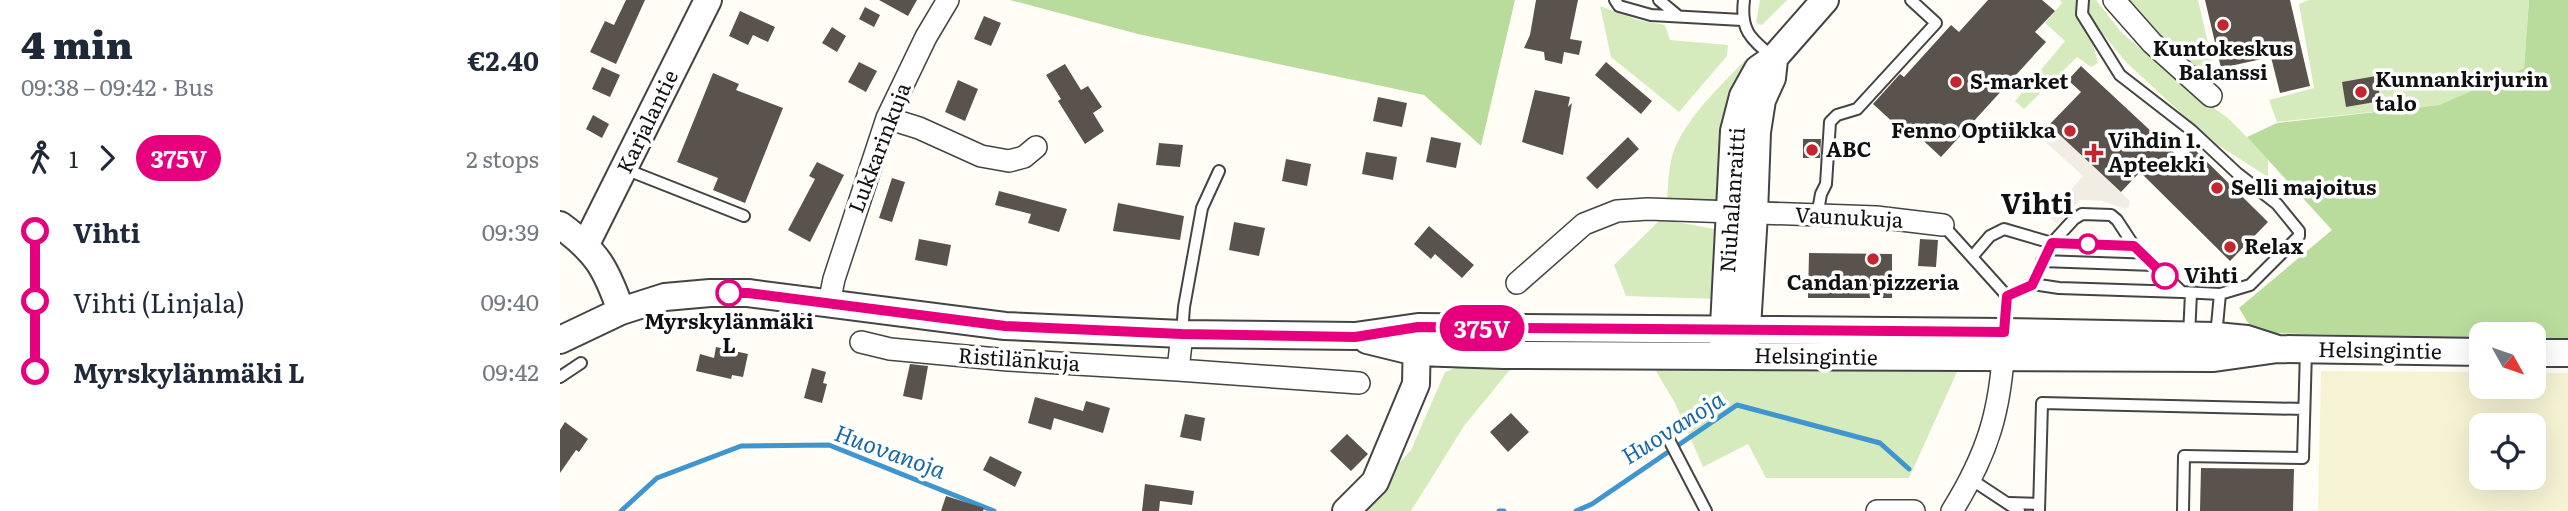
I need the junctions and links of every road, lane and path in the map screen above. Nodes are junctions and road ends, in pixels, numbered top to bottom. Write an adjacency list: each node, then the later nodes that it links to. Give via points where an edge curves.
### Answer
1 (708, 0): 16 (street, Karjalantie)
2 (948, 0): 14 (street, Lukkarinkuja)
3 (1615, 0): 10 (lane, via 1619,6 1651,15)
4 (1659, 0): 10 (lane)
5 (1744, 0): 11 (lane)
6 (1825, 0): 12 (street, Niuhalanraitti)
7 (1911, 0): 20 (lane, via 1936,23 1857,109 1830,122 1826,184)
8 (2083, 0): 32 (lane, via 2082,13 2120,75 2277,204 2299,231 2250,285)
9 (2114, 0): 13 (street, via 2152,43)
10 (1677, 15): 11 (lane)
11 (1742, 20): 12 (lane, via 1754,42)
12 (1774, 58): 18 (street, Niuhalanraitti, via 1758,69 1743,96 1734,131)
13 (2211, 96)
14 (887, 118): 15 (street, via 981,156 1009,161); 34 (street, Lukkarinkuja)
15 (1036, 147)
16 (625, 169): 19 (lane); 24 (street, Karjalantie)
17 (1219, 170): 37 (lane, via 1202,208)
18 (1743, 214): 20 (street, Vaunukuja); 29 (street, Vaunukuja, via 1617,211 1584,224); 41 (street, Niuhalanraitti)
19 (744, 216)
20 (1817, 216): 22 (street, Vaunukuja)
21 (560, 225): 24 (street)
22 (1943, 225): 26 (lane)
23 (2052, 243): 25 (lane); 25 (lane, via 2082,214 2111,215); 26 (lane, via 2004,229 1990,236); 27 (lane)
24 (586, 244): 35 (street, via 610,277)
25 (2134, 246): 28 (lane)
26 (1972, 257): 33 (lane)
27 (2042, 261): 28 (lane); 30 (lane)
28 (2154, 265): 31 (lane)
29 (1517, 283)
30 (2032, 285): 31 (lane); 33 (lane)
31 (2186, 293): 32 (lane); 42 (lane)
32 (2220, 294): 42 (lane)
33 (2007, 296): 36 (lane)
34 (829, 303): 35 (street, Helsingintie, via 710,293 665,297); 37 (street, Helsingintie, via 1005,326)
35 (621, 311): 38 (street, Helsingintie)
36 (2004, 332): 41 (street, Helsingintie); 42 (street, Helsingintie); 47 (street)
37 (1182, 334): 39 (street, Helsingintie); 49 (street)
38 (560, 340)
39 (1417, 340): 41 (street, Helsingintie, via 1514,328); 41 (street, Helsingintie, via 1504,355); 57 (street, via 1416,384 1375,482)
40 (862, 342): 49 (street, Ristilänkuja, via 890,349 1008,360)
41 (1734, 342): 47 (street, Helsingintie, via 1817,358)
42 (2202, 347): 43 (street, Helsingintie, via 2247,339 2278,349); 47 (street, Helsingintie)
43 (2306, 350): 44 (street, Helsingintie); 52 (lane)
44 (2469, 352)
45 (2546, 353): 46 (street)
46 (2568, 353)
47 (2003, 358): 54 (street, via 1994,420)
48 (581, 363): 50 (lane)
49 (1178, 370): 51 (street, Ristilänkuja)
50 (560, 377)
51 (1359, 383)
52 (2304, 409): 56 (lane, via 2042,403); 63 (lane, via 2303,458 2184,456)
53 (1668, 438): 58 (lane)
54 (1972, 480): 55 (lane); 61 (street)
55 (2009, 503): 56 (lane); 62 (lane)
56 (2039, 508)
57 (1346, 511)
58 (1706, 511)
59 (1877, 511): 60 (street)
60 (1914, 511)
61 (1952, 511)
62 (2019, 511)
63 (2183, 511)

